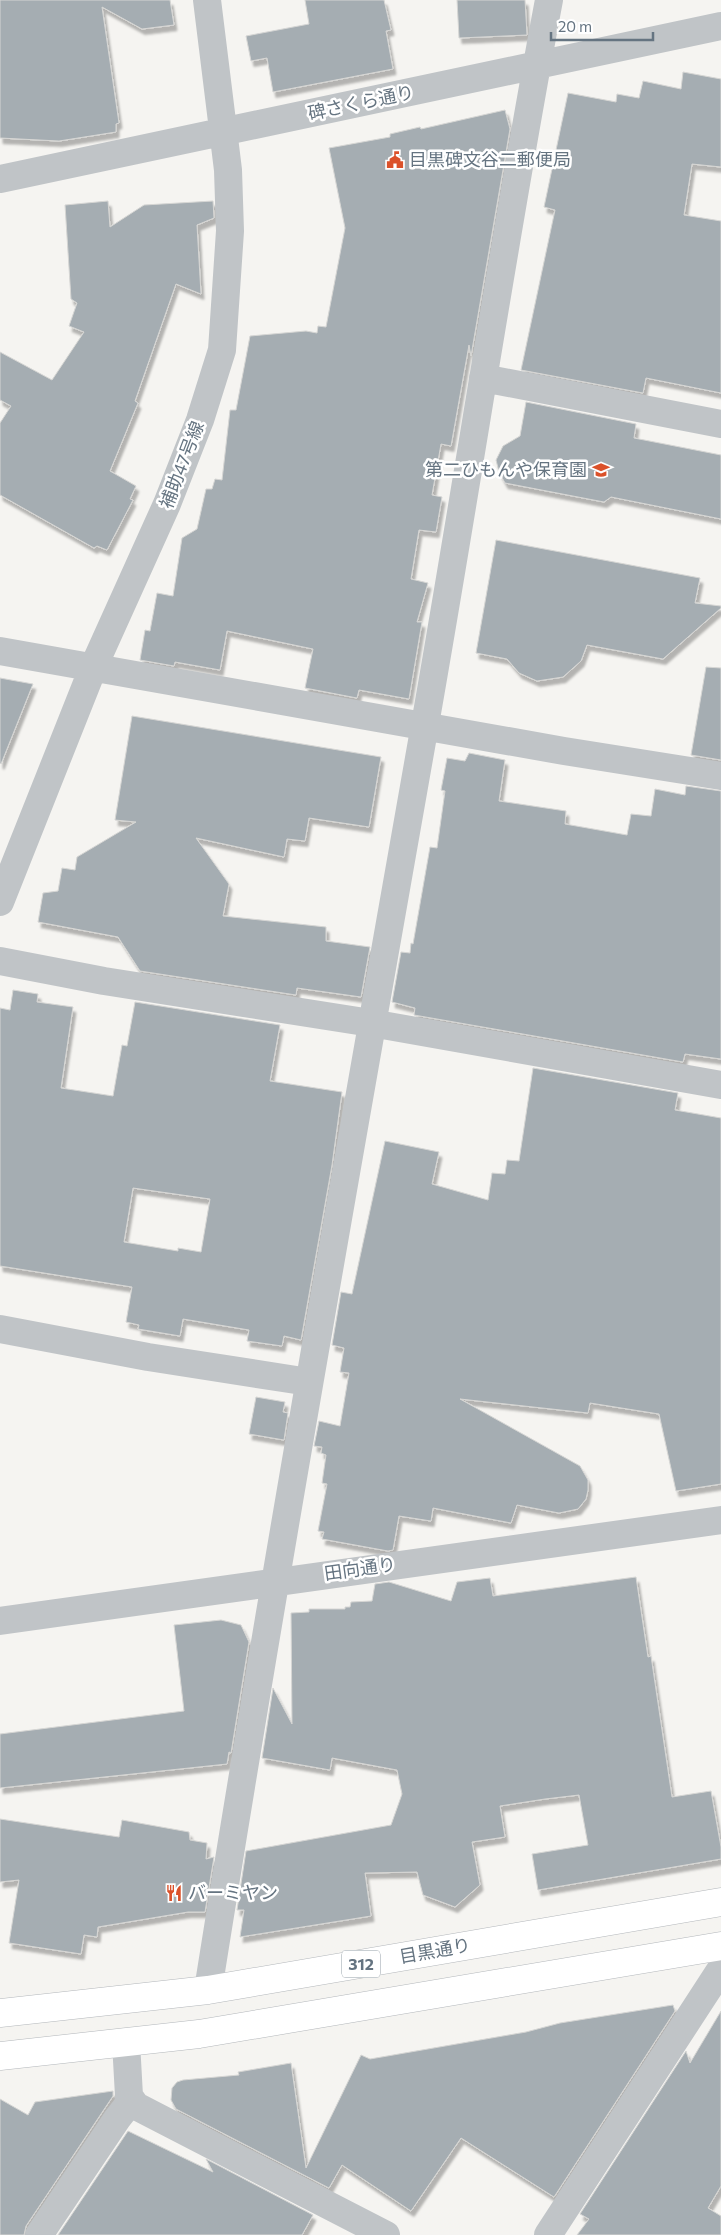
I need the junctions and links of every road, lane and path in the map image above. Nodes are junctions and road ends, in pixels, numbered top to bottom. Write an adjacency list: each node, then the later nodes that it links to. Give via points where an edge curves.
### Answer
1 (208, 0): 5 (street, 補助47号線)
2 (549, 0): 4 (street)
3 (721, 26): 4 (street, 碑さくら通り)
4 (536, 66): 5 (street, 碑さくら通り); 7 (street)
5 (225, 132): 6 (street, 碑さくら通り); 10 (street, 補助47号線, via 230,231 222,350 200,420 167,504)
6 (0, 179)
7 (482, 378): 8 (street); 11 (street)
8 (721, 424)
9 (0, 651): 10 (street)
10 (92, 668): 11 (street); 13 (street, 補助47号線)
11 (425, 726): 12 (street); 15 (street)
12 (721, 776)
13 (0, 902)
14 (0, 961): 15 (street)
15 (371, 1024): 16 (street); 18 (street)
16 (721, 1085)
17 (0, 1329): 18 (street, via 148,1357)
18 (309, 1382): 20 (street)
19 (721, 1520): 20 (street, 田向通り)
20 (275, 1581): 21 (street, 田向通り); 25 (street)
21 (0, 1621)
22 (721, 1902): 25 (main road, 目黒通り / 312)
23 (721, 1946): 27 (main road, 312, via 199,2034)
24 (721, 1969): 32 (street)
25 (208, 1990): 26 (main road, 目黒通り / 312)
26 (0, 2013)
27 (126, 2042): 28 (main road, 312); 29 (street)
28 (0, 2056)
29 (131, 2101): 30 (street); 31 (street)
30 (39, 2235)
31 (386, 2235)
32 (548, 2235)

